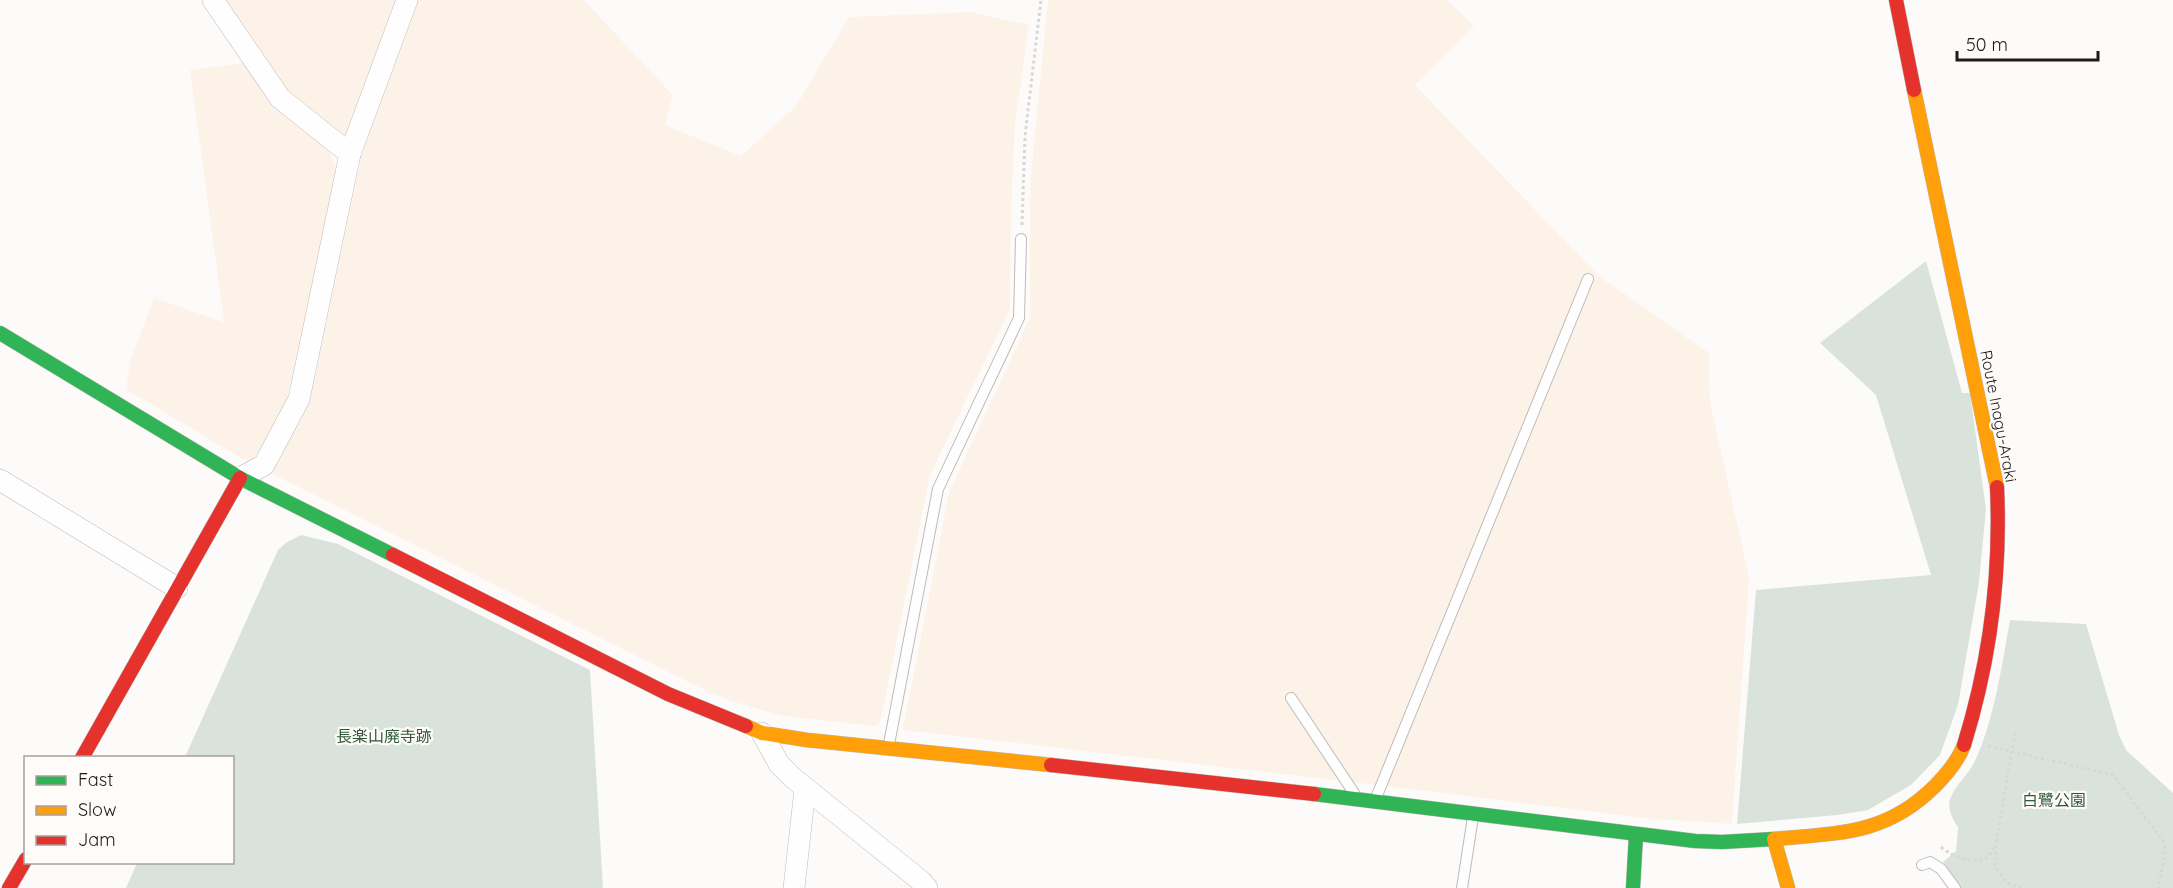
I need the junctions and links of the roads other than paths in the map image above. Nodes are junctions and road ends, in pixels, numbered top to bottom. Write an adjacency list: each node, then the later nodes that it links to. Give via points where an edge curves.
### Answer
1 (213, 0): 4 (street, via 280,98)
2 (407, 0): 4 (street)
3 (1896, 0): 20 (street, Route Inagu-Araki, via 1997,482 1999,531 1994,608 1968,730 1950,771 1907,810 1883,822 1852,832)
4 (350, 154): 8 (street, via 298,399 264,465)
5 (1021, 239): 13 (lane, via 1019,318 938,489)
6 (1587, 279): 17 (lane)
7 (0, 333): 8 (street, Route Inagu-Araki)
8 (240, 478): 10 (street); 12 (street, Route Inagu-Araki, via 668,694)
9 (0, 480): 10 (street)
10 (177, 588): 14 (street)
11 (1292, 698): 16 (lane)
12 (762, 733): 13 (street, Route Inagu-Araki); 15 (street, via 779,764)
13 (888, 747): 16 (street, Route Inagu-Araki)
14 (83, 756)
15 (805, 789): 24 (street); 25 (street)
16 (1359, 800): 17 (street, Route Inagu-Araki)
17 (1375, 801): 18 (street, Route Inagu-Araki)
18 (1474, 813): 19 (street, Route Inagu-Araki); 26 (lane)
19 (1636, 835): 20 (street, Route Inagu-Araki, via 1722,842); 27 (street)
20 (1774, 839): 28 (street)
21 (24, 862): 23 (street)
22 (1922, 865): 29 (lane, via 1930,862 1941,869)
23 (9, 888)
24 (794, 888)
25 (927, 888)
26 (1462, 888)
27 (1634, 888)
28 (1788, 888)
29 (1955, 888)

